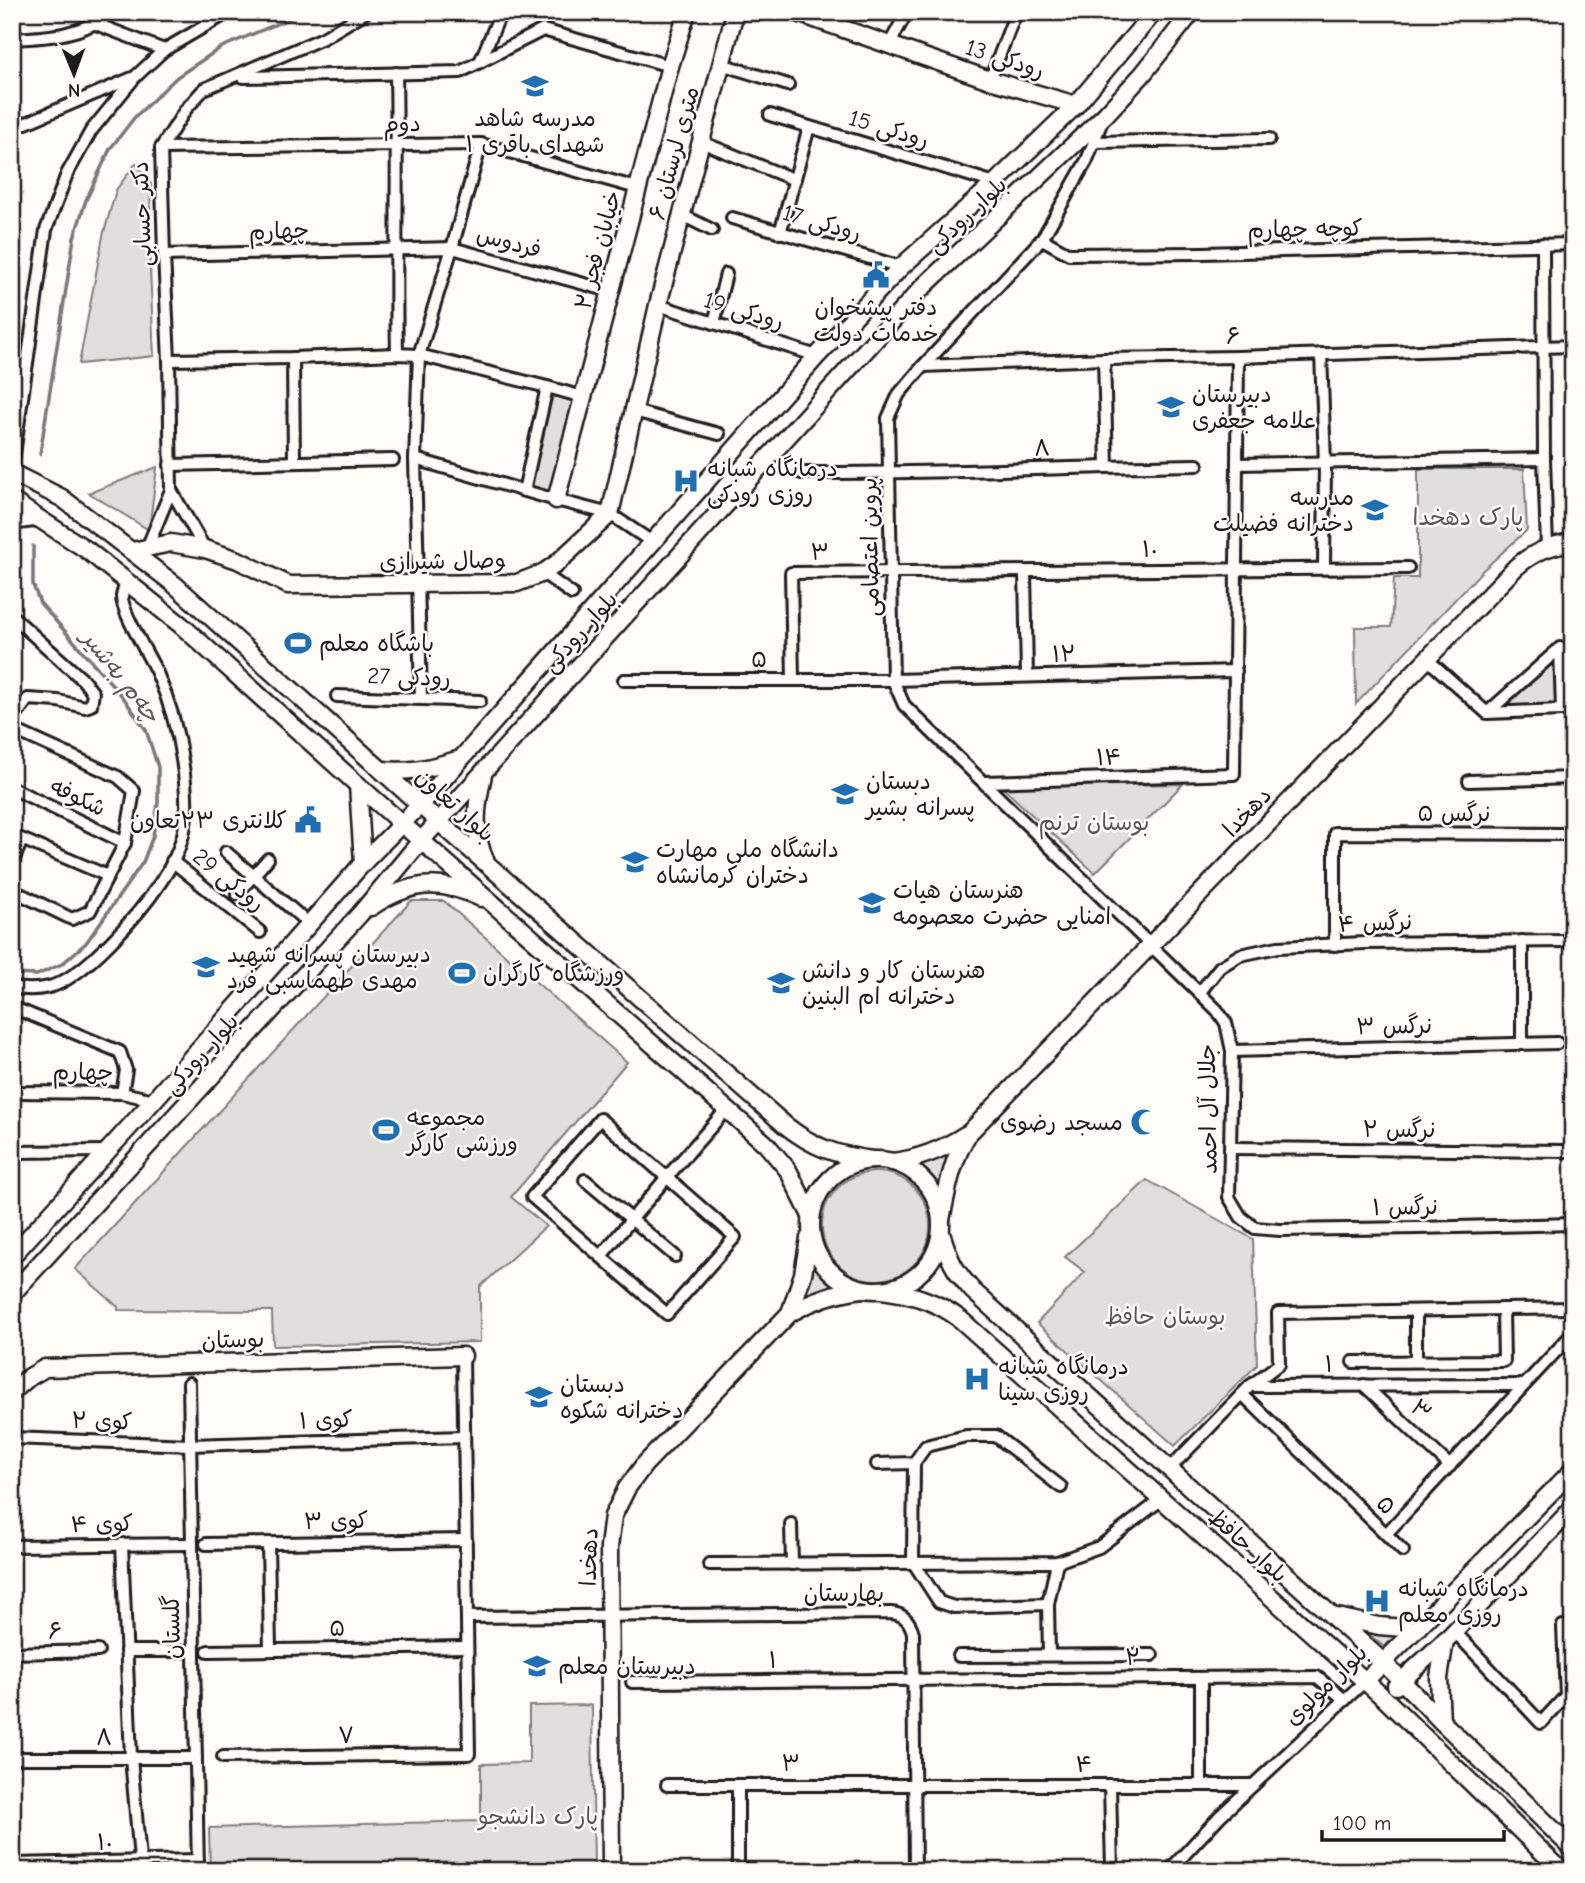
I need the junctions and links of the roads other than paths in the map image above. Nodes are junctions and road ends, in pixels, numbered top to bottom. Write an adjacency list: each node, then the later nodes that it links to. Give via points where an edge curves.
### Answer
1 (114, 12): 13 (street)
2 (229, 12): 16 (street)
3 (366, 12): 22 (street, دکتر حسابی, via 323,38)
4 (501, 12): 17 (street)
5 (687, 12): 19 (main road, خیابان فجر ۲)
6 (735, 12): 18 (main road, ۶ متری لرستان)
7 (907, 12): 15 (street)
8 (1016, 12): 23 (street)
9 (1154, 12): 25 (main road, بلوار رودکی)
10 (1192, 12): 27 (main road, بلوار رودکی)
11 (799, 13): 12 (main road, رودکی 13)
12 (836, 19): 15 (main road, رودکی 13)
13 (96, 24): 14 (street, via 66,34); 16 (street)
14 (12, 39)
15 (889, 45): 23 (main road, رودکی 13)
16 (164, 50): 21 (street)
17 (480, 62): 19 (street, via 543,30); 20 (street, via 460,72)
18 (721, 64): 24 (street); 31 (main road, ۶ متری لرستان)
19 (670, 66): 38 (main road, خیابان فجر ۲)
20 (396, 73): 22 (street); 34 (street)
21 (135, 77): 29 (street); 79 (street, via 91,131 67,174 46,230)
22 (236, 77): 35 (street, دکتر حسابی, via 204,89)
23 (990, 80): 25 (main road, رودکی 13)
24 (788, 85)
25 (1076, 106): 37 (main road, بلوار رودکی)
26 (770, 116): 28 (street, رودکی 15)
27 (1104, 116): 32 (street, پروین اعتصامی); 51 (main road, بلوار رودکی)
28 (809, 127): 36 (street); 37 (street, رودکی 15)
29 (12, 129)
30 (1269, 139): 32 (street)
31 (701, 142): 36 (street); 39 (main road, ۶ متری لرستان)
32 (1094, 142): 43 (street, پروین اعتصامی)
33 (481, 144): 34 (street, دوم); 38 (street, دوم); 46 (street)
34 (397, 145): 35 (street, دوم); 47 (street)
35 (161, 148): 48 (street, دکتر حسابی)
36 (795, 180): 42 (street)
37 (995, 183): 49 (main road, بلوار رودکی)
38 (637, 188): 52 (main road, خیابان فجر ۲)
39 (682, 215): 41 (street); 53 (main road, ۶ متری لرستان)
40 (732, 218): 42 (street, رودکی 17)
41 (712, 230)
42 (780, 233): 49 (street, رودکی 17)
43 (1042, 239): 44 (street, کوچه چهارم, via 1069,254); 65 (street, پروین اعتصامی)
44 (1543, 244): 45 (street, کوچه چهارم); 56 (street)
45 (1573, 244)
46 (452, 248): 47 (street, فردوس); 52 (street, فردوس); 59 (street)
47 (395, 249): 48 (street, چهارم); 57 (street)
48 (164, 255): 64 (street, دکتر حسابی)
49 (901, 267): 51 (main road); 60 (main road, بلوار رودکی)
50 (726, 274): 54 (street)
51 (922, 288): 118 (main road, بلوار رودکی)
52 (610, 291): 67 (main road, خیابان فجر ۲)
53 (658, 306): 54 (street, رودکی 19); 68 (main road)
54 (714, 323): 60 (street, رودکی 19)
55 (1573, 345): 56 (street, ۶)
56 (1543, 346): 58 (street, ۶); 71 (street)
57 (397, 354): 59 (street); 62 (street)
58 (1321, 354): 61 (street, ۶); 74 (street)
59 (419, 355): 66 (street); 70 (street)
60 (817, 356): 89 (main road, بلوار رودکی)
61 (1238, 357): 63 (street, ۶); 75 (street)
62 (293, 358): 64 (street); 73 (street)
63 (1104, 359): 65 (street, ۶); 78 (street)
64 (169, 360): 76 (street, دکتر حسابی)
65 (923, 366): 81 (street, پروین اعتصامی, via 899,394 888,418)
66 (547, 387): 67 (street); 83 (street)
67 (583, 397): 84 (main road, خیابان فجر ۲)
68 (634, 411): 69 (street); 86 (main road)
69 (719, 434)
70 (415, 459): 83 (street); 101 (street)
71 (1545, 459): 74 (street); 91 (street)
72 (393, 460): 73 (street)
73 (294, 462): 76 (street)
74 (1325, 463): 75 (street); 94 (street)
75 (1237, 464): 96 (street)
76 (170, 465): 82 (street, دکتر حسابی)
77 (1197, 465): 78 (street, ۸)
78 (1107, 466): 81 (street, ۸)
79 (12, 470): 93 (main road, بلوار تعاون)
80 (801, 474): 81 (street)
81 (889, 474): 99 (street, پروین اعتصامی)
82 (171, 490): 92 (street); 93 (street)
83 (524, 491): 84 (street)
84 (556, 500): 86 (street)
85 (12, 501): 87 (main road, بلوار تعاون)
86 (610, 514): 89 (street); 98 (main road, وصال شیرازی)
87 (42, 520): 88 (street); 100 (main road, بلوار تعاون)
88 (12, 524)
89 (652, 542): 116 (main road, بلوار رودکی)
90 (1573, 542): 91 (main road, دهخدا)
91 (1547, 547): 104 (main road, دهخدا, via 1517,567)
92 (205, 549): 93 (main road, وصال شیرازی, via 170,543); 101 (main road, وصال شیرازی, via 288,585)
93 (140, 550): 117 (main road, بلوار تعاون)
94 (1324, 568): 95 (street, ۱۰); 96 (street, ۱۰)
95 (1408, 568)
96 (1236, 569): 97 (street, ۱۰); 105 (street)
97 (1025, 572): 99 (street, ۱۰); 106 (street)
98 (543, 573): 101 (main road, وصال شیرازی, via 517,583); 102 (street)
99 (892, 573): 108 (street, ۳, via 791,573); 109 (street, پروین اعتصامی)
100 (126, 581): 122 (main road, بلوار تعاون); 133 (street, via 122,599 172,714 182,759 183,835)
101 (419, 584): 111 (street)
102 (572, 594)
103 (12, 616): 114 (street, via 93,693 91,705 85,707 28,699)
104 (1427, 659): 113 (street); 147 (main road, دهخدا)
105 (1236, 671): 106 (street, ۱۲); 121 (street, ۱۴, via 1234,774)
106 (1027, 676): 109 (street, ۱۲)
107 (624, 680): 108 (street, ۵)
108 (793, 680): 109 (street, ۵)
109 (893, 680): 121 (street, پروین اعتصامی, via 904,705)
110 (337, 696): 111 (street, رودکی 27)
111 (421, 698): 112 (street, رودکی 27)
112 (480, 701)
113 (1487, 713): 113 (street, via 1518,685 1560,648 1562,710)
114 (12, 721)
115 (12, 729): 130 (street, via 118,777 134,791)
116 (460, 759): 117 (main road, via 414,771); 124 (main road, بلوار رودکی)
117 (382, 770): 124 (main road, بلوار تعاون)
118 (484, 772): 125 (main road, بلوار رودکی); 136 (main road, via 476,826)
119 (1573, 778): 120 (street)
120 (1469, 781)
121 (985, 782): 147 (street, پروین اعتصامی)
122 (358, 785): 126 (main road, بلوار تعاون); 135 (main road)
123 (12, 788): 130 (street, شکوفه)
124 (420, 804): 125 (main road, بلوار تعاون); 126 (main road, بلوار رودکی)
125 (439, 822): 129 (main road, بلوار رودکی); 136 (main road, بلوار تعاون)
126 (403, 823): 129 (main road, بلوار تعاون); 135 (main road, بلوار رودکی)
127 (1573, 834): 148 (street, نرگس ۵, via 1335,833)
128 (17, 837): 134 (street); 137 (street)
129 (422, 841): 141 (main road, بلوار تعاون); 142 (main road, بلوار رودکی)
130 (125, 843): 137 (street)
131 (226, 852): 138 (street)
132 (268, 859): 138 (street)
133 (172, 861): 144 (street, رودکی 29); 149 (street, via 132,920 77,973 51,987)
134 (12, 863)
135 (363, 863): 143 (main road, بلوار رودکی)
136 (487, 864): 164 (main road, بلوار تعاون, via 798,1136 830,1152)
137 (108, 876): 139 (street, via 90,911 72,919)
138 (253, 876): 140 (street); 143 (street)
139 (12, 890)
140 (237, 894)
141 (496, 906): 142 (main road, via 464,891 433,884 398,892); 158 (main road, بلوار تعاون)
142 (360, 914): 178 (main road, بلوار رودکی)
143 (309, 924): 157 (main road, بلوار رودکی)
144 (260, 932)
145 (1522, 941): 146 (street, نرگس ۴); 148 (street, نرگس ۴); 153 (street)
146 (1568, 941)
147 (1150, 944): 150 (street, جلال آل احمد); 159 (main road, دهخدا)
148 (1335, 945): 150 (street, نرگس ۴, via 1278,947 1240,955 1220,967)
149 (12, 987)
150 (1200, 992): 154 (street, جلال آل احمد, via 1226,1023)
151 (12, 1007): 156 (street, via 120,1052 126,1070)
152 (1557, 1043): 153 (street, نرگس ۳)
153 (1522, 1044): 154 (street, نرگس ۳)
154 (1232, 1051): 160 (street, جلال آل احمد)
155 (12, 1093): 156 (street, چهارم)
156 (122, 1093): 157 (street, چهارم)
157 (153, 1100): 161 (main road, بلوار رودکی)
158 (726, 1111): 166 (street); 170 (main road, بلوار تعاون, via 781,1160 797,1185)
159 (968, 1134): 165 (main road, via 922,1157); 172 (main road, via 952,1169)
160 (1231, 1148): 162 (street, نرگس ۲); 168 (street, جلال آل احمد, via 1229,1197)
161 (107, 1151): 163 (street); 173 (main road, بلوار رودکی)
162 (1567, 1151)
163 (12, 1152)
164 (872, 1160): 165 (main road); 170 (main road, via 850,1165 831,1177 817,1195)
165 (891, 1162): 172 (main road, via 923,1180 933,1194)
166 (667, 1177): 169 (street); 174 (street, via 735,1237 667,1314); 174 (street, via 600,1119 532,1197)
167 (585, 1180): 169 (street)
168 (1241, 1217): 171 (street, نرگس ۱, via 1255,1228 1280,1230)
169 (632, 1219): 174 (street); 175 (street)
170 (810, 1222): 176 (main road, via 816,1254 826,1268); 182 (main road, via 803,1274)
171 (1573, 1224)
172 (941, 1226): 177 (main road, via 937,1250 922,1272); 199 (main road, بلوار حافظ, via 950,1261 973,1292)
173 (12, 1256)
174 (601, 1256)
175 (675, 1256)
176 (862, 1290): 177 (main road); 182 (main road, via 818,1298)
177 (882, 1290): 202 (main road, بلوار حافظ, via 916,1296 949,1310)
178 (12, 1294)
179 (1570, 1308): 180 (street)
180 (1503, 1309): 181 (street); 186 (street, via 1504,1361)
181 (1416, 1311): 186 (street); 191 (street, via 1278,1313 1279,1364)
182 (790, 1313): 218 (main road, دهخدا, via 627,1488 613,1516 609,1547)
183 (1573, 1333): 190 (street, ۵)
184 (463, 1356): 187 (main road, بوستان, via 46,1368); 193 (street)
185 (1353, 1362): 186 (street)
186 (1416, 1362)
187 (20, 1376): 192 (main road, بوستان)
188 (189, 1383): 195 (street, گلستان)
189 (1364, 1385): 190 (street, ۱); 191 (street, ۱); 198 (street, ۳)
190 (1523, 1385): 198 (street, ۵)
191 (1246, 1390): 199 (street); 205 (street, ۵)
192 (12, 1392)
193 (464, 1437): 195 (street, کوی ۱); 206 (street)
194 (12, 1438): 195 (street, کوی ۲)
195 (190, 1445): 209 (street, گلستان)
196 (914, 1463): 197 (street); 201 (street, via 926,1446 996,1436); 213 (street)
197 (877, 1464)
198 (1450, 1466): 205 (street, ۵)
199 (1170, 1468): 219 (main road, بلوار حافظ)
200 (1573, 1470): 222 (main road, بلوار مولوی)
201 (1061, 1487)
202 (1162, 1499): 214 (street, via 1099,1547); 237 (main road, بلوار حافظ)
203 (1573, 1508): 223 (main road)
204 (791, 1524): 216 (street)
205 (1386, 1534): 212 (street)
206 (466, 1540): 207 (street, کوی ۳); 220 (street)
207 (268, 1543): 210 (street, کوی ۳); 225 (street)
208 (122, 1544): 209 (street, کوی ۴); 211 (street, کوی ۴); 227 (street)
209 (192, 1544): 228 (street, گلستان)
210 (206, 1544)
211 (12, 1546)
212 (1403, 1551)
213 (913, 1562): 214 (street); 216 (street); 217 (street, via 939,1602 954,1606)
214 (1057, 1562): 217 (street)
215 (709, 1564): 216 (street)
216 (792, 1564)
217 (1048, 1604): 232 (street)
218 (611, 1616): 220 (street, بهارستان); 236 (street, بهارستان, via 897,1614 905,1617 912,1629); 257 (main road, دهخدا)
219 (1332, 1616): 222 (main road); 234 (main road, بلوار حافظ)
220 (467, 1617): 224 (street)
221 (1563, 1626): 223 (street, via 1566,1696 1541,1723)
222 (1417, 1629): 234 (main road, بلوار مولوی)
223 (1450, 1636): 238 (main road); 242 (main road, via 1438,1678)
224 (467, 1647): 225 (street, ۵); 243 (street, ۷, via 469,1754)
225 (270, 1650): 229 (street, ۵)
226 (98, 1651): 230 (street, ۶)
227 (126, 1651): 228 (street); 245 (street)
228 (194, 1651): 246 (street, گلستان)
229 (208, 1651)
230 (12, 1653)
231 (1152, 1654): 232 (street)
232 (1049, 1655): 233 (street)
233 (959, 1656)
234 (1383, 1662): 237 (main road, بلوار مولوی); 238 (main road, بلوار حافظ)
235 (1201, 1678): 236 (street, ۲); 241 (street, ۲, via 1317,1677); 251 (street)
236 (914, 1680): 239 (street, ۱); 247 (street, بهارستان)
237 (1365, 1681): 240 (main road, بلوار حافظ); 241 (street, بلوار مولوی)
238 (1402, 1681): 240 (main road); 242 (main road, بلوار حافظ)
239 (632, 1682)
240 (1384, 1698): 262 (main road, بلوار حافظ)
241 (1345, 1700): 252 (street, بلوار مولوی)
242 (1441, 1721): 253 (main road, بلوار حافظ)
243 (223, 1757)
244 (12, 1758): 245 (street, ۸)
245 (131, 1758): 246 (street, ۸); 256 (street)
246 (196, 1758): 255 (street, گلستان)
247 (914, 1784): 249 (street, ۳); 250 (street, ۴); 259 (street, بهارستان)
248 (667, 1785): 249 (street, ۳)
249 (738, 1785): 258 (street)
250 (1110, 1785): 251 (street, ۴); 260 (street)
251 (1201, 1785): 252 (street, ۴)
252 (1253, 1785): 261 (street, بلوار مولوی)
253 (1573, 1849)
254 (12, 1864): 256 (street, ۱۰)
255 (198, 1866): 256 (street, ۱۰)
256 (140, 1867)
257 (611, 1871)
258 (738, 1871)
259 (915, 1871)
260 (1112, 1871)
261 (1169, 1871)
262 (1562, 1871)

